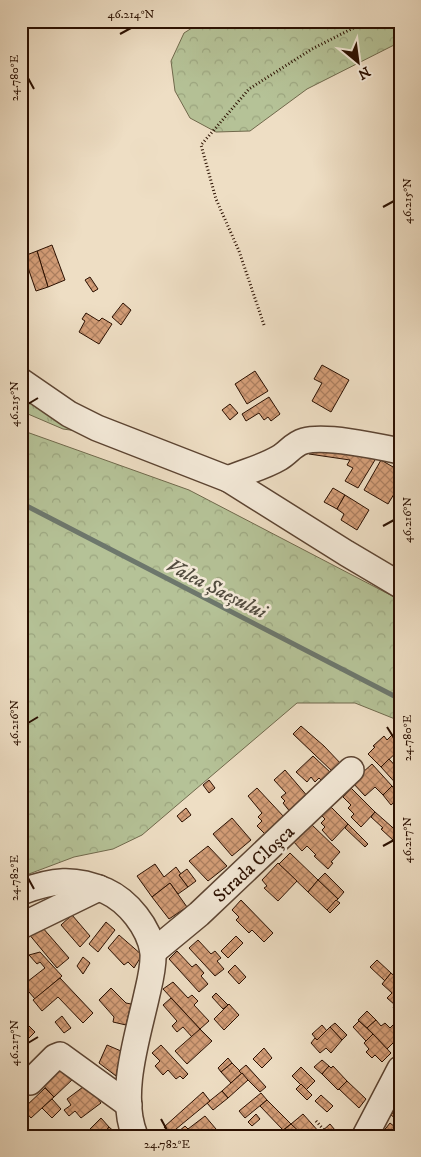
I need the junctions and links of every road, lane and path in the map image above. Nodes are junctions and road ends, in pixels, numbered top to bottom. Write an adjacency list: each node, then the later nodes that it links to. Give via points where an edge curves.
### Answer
1 (367, 21): 2 (path, via 312,49 250,89 201,145 216,199)
2 (264, 325)
3 (21, 381): 5 (street, via 69,414 97,428)
4 (400, 451): 5 (street, via 357,443 316,439 302,441 278,459)
5 (228, 479): 6 (street)
6 (400, 585)
7 (351, 770): 11 (street, Strada Cloșca, via 199,914)
8 (99, 888): 9 (street, via 61,881); 10 (street); 11 (street, via 127,904 143,927)
9 (21, 892)
10 (21, 926)
11 (152, 952): 14 (street, via 152,972 130,1073)
12 (400, 1070): 18 (street)
13 (30, 1082): 14 (street, via 60,1055)
14 (129, 1105): 17 (street)
15 (316, 1121): 16 (path)
16 (324, 1130)
17 (135, 1136)
18 (365, 1136)

